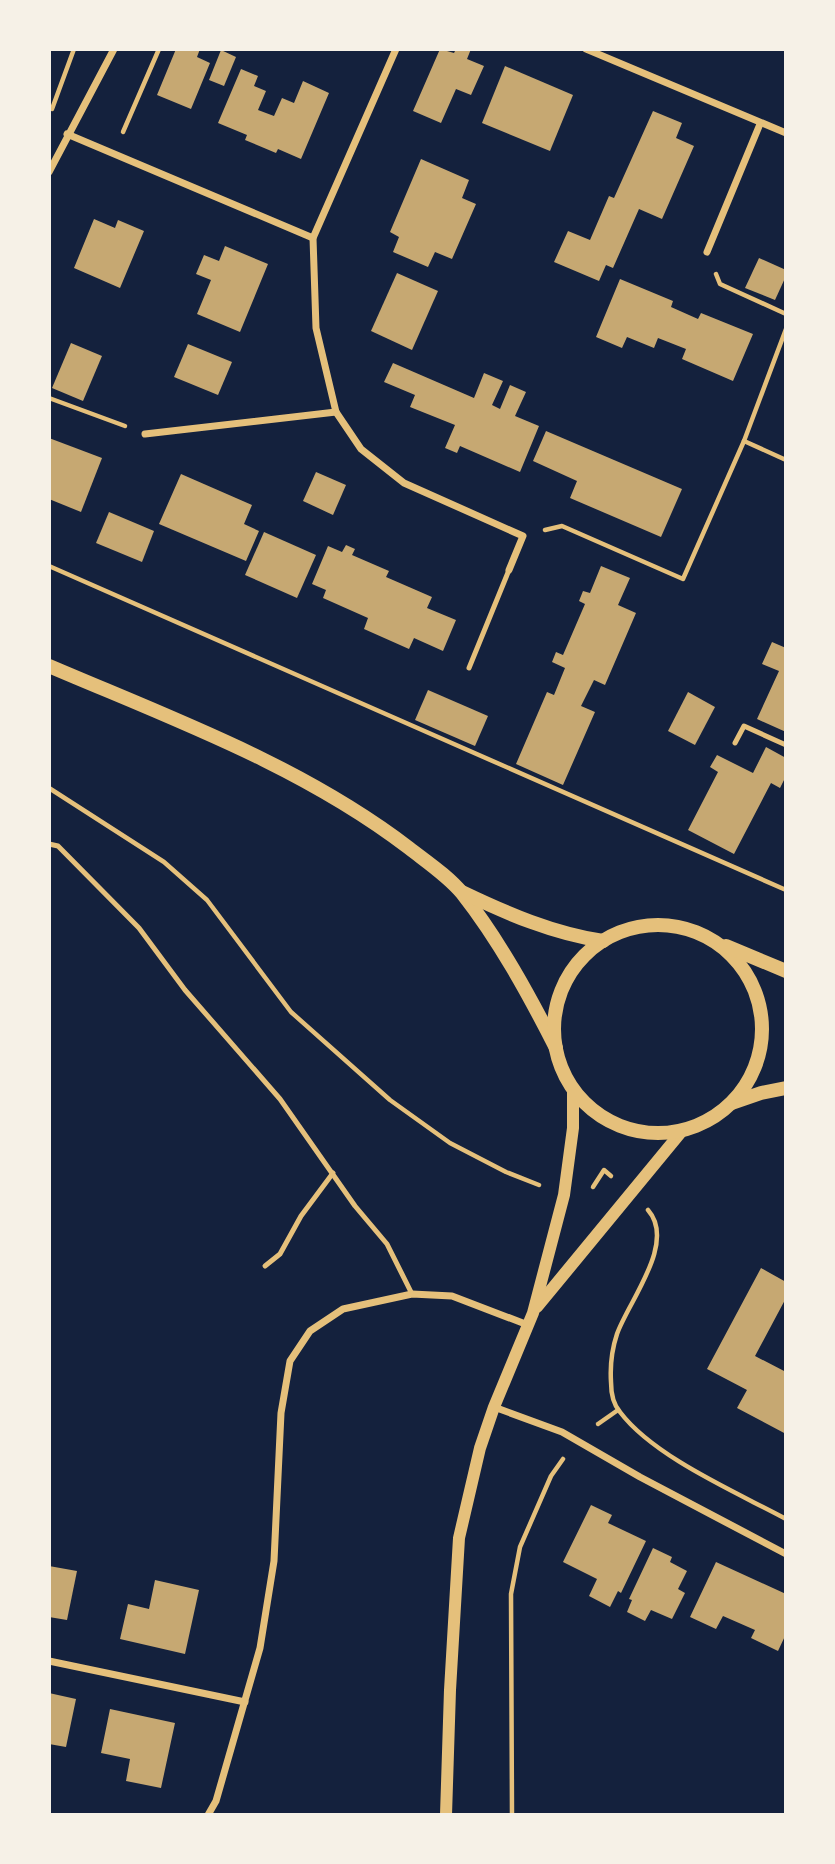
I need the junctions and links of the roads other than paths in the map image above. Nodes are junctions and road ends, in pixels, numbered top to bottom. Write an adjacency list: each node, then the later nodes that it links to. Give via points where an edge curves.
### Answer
1 (114, 49): 6 (street)
2 (396, 49): 8 (street)
3 (586, 49): 4 (street)
4 (760, 124): 5 (street); 9 (street)
5 (786, 133)
6 (67, 134): 7 (street); 8 (street)
7 (49, 172)
8 (313, 238): 10 (street, via 316,328)
9 (707, 252)
10 (335, 412): 11 (street); 12 (street, via 361,449 404,483 523,536)
11 (145, 434)
12 (509, 570): 14 (lane)
13 (49, 666): 18 (main road, via 226,742 334,796 371,819)
14 (469, 668)
15 (735, 743): 16 (lane, via 744,726)
16 (786, 745)
17 (49, 844): 27 (lane, via 58,846 139,928 185,990 280,1099)
18 (461, 892): 20 (main road, via 540,926); 22 (main road, via 516,975)
19 (712, 940): 20 (main road, via 685,929 657,925 629,929); 21 (main road); 25 (main road, via 736,960 753,986 762,1017 761,1048 751,1078)
20 (603, 941): 22 (main road, via 579,961 563,987 554,1017)
21 (786, 971)
22 (556, 1048): 24 (main road)
23 (786, 1088): 25 (main road)
24 (573, 1090): 26 (main road, via 595,1111 622,1126 652,1133); 30 (street, via 564,1195)
25 (732, 1103): 26 (main road)
26 (682, 1131): 30 (street)
27 (333, 1173): 28 (lane, via 280,1254); 29 (lane, via 387,1244)
28 (265, 1266)
29 (412, 1294): 30 (street, via 452,1297); 34 (street, via 343,1309 310,1331 290,1361 281,1413 274,1561 260,1648)
30 (530, 1319): 31 (street)
31 (494, 1407): 32 (street, via 562,1432); 36 (street, via 459,1538)
32 (786, 1553)
33 (49, 1661): 34 (street)
34 (245, 1702): 35 (street)
35 (208, 1815)
36 (446, 1815)

